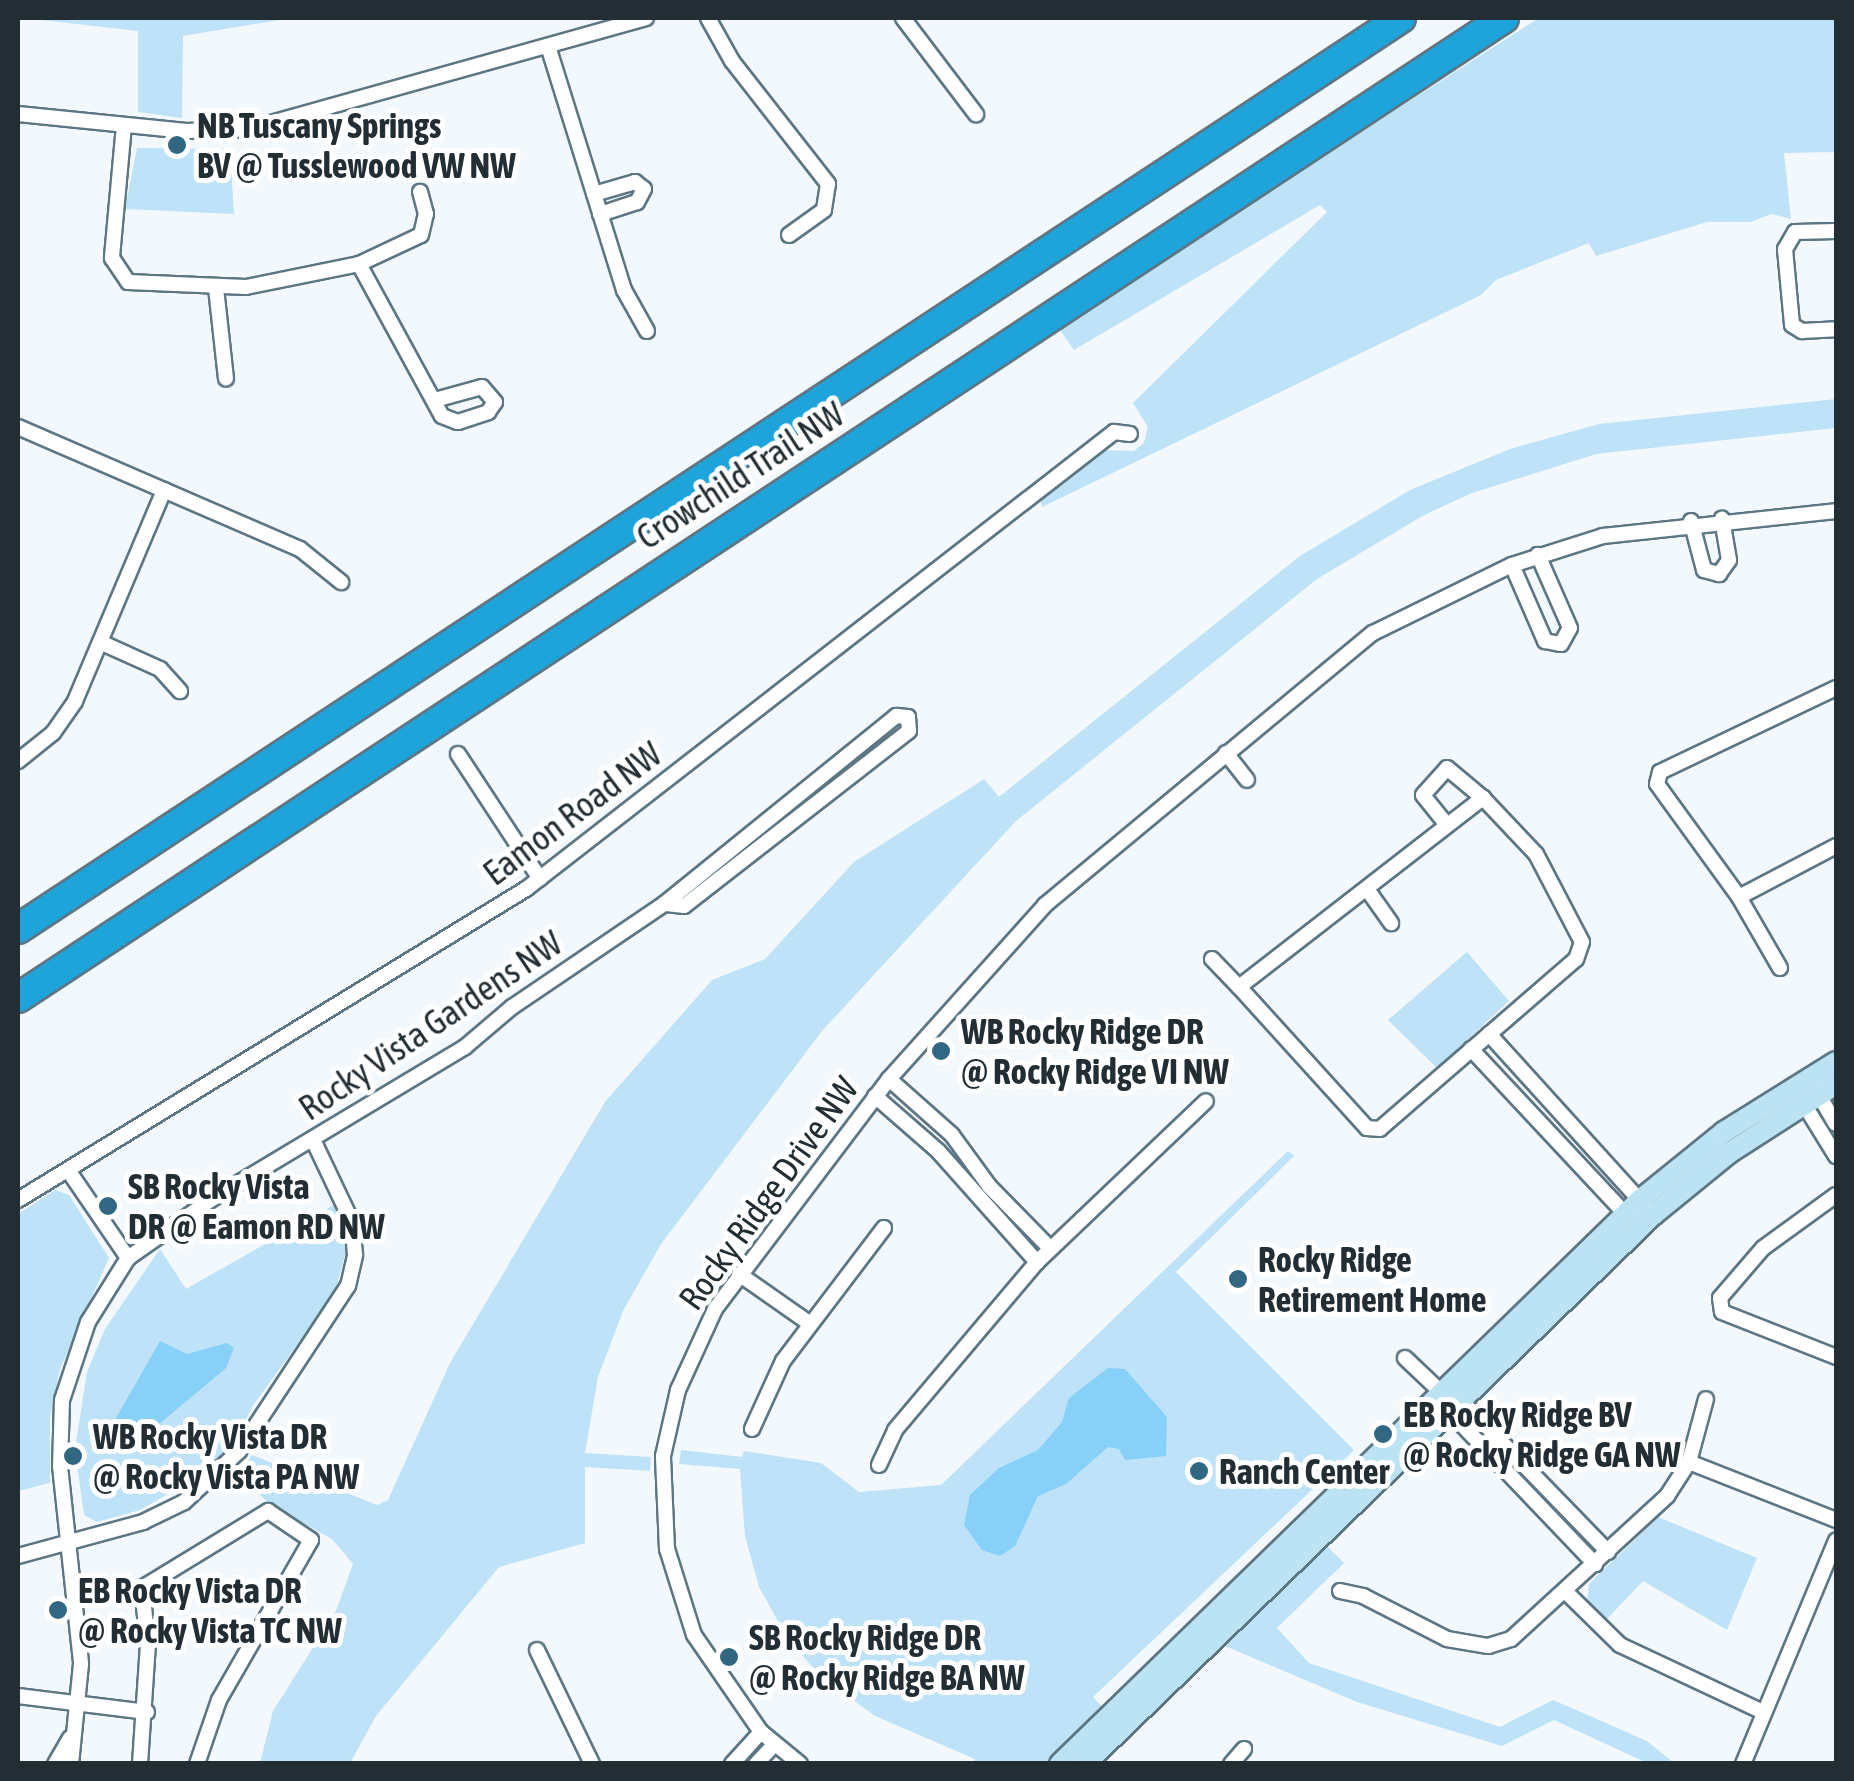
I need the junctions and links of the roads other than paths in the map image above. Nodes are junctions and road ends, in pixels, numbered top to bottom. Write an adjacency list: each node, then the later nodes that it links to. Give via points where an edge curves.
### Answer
1 (646, 18): 6 (street)
2 (708, 18): 14 (street, via 732,61 828,184 824,210)
3 (903, 18): 8 (street)
4 (1401, 18): 45 (highway, Crowchild Trail NW)
5 (1504, 18): 49 (highway, Crowchild Trail NW)
6 (548, 46): 9 (street, via 274,124 214,131); 11 (street)
7 (18, 114): 9 (street)
8 (976, 114)
9 (124, 125): 16 (street, via 115,271 128,282)
10 (420, 192): 15 (street, via 426,214 421,235)
11 (594, 194): 12 (street); 12 (street, via 634,182 644,189 637,202)
12 (600, 214): 18 (street, via 629,304)
13 (1836, 232): 17 (street, via 1795,232 1787,240 1792,325 1802,331)
14 (789, 235)
15 (359, 264): 16 (street); 20 (street, via 373,300)
16 (216, 288): 19 (street)
17 (1836, 328)
18 (647, 330)
19 (226, 378)
20 (435, 400)
21 (18, 427): 23 (street)
22 (1130, 434): 40 (street, Eamon Road NW, via 1114,432)
23 (164, 490): 29 (street, via 300,549); 30 (street)
24 (1836, 511): 25 (street, Rocky Ridge Drive NW)
25 (1722, 519): 26 (street, Rocky Ridge Drive NW); 26 (street, via 1729,560 1719,574 1704,570)
26 (1691, 522): 27 (street, Rocky Ridge Drive NW)
27 (1538, 555): 28 (street, Rocky Ridge Drive NW); 28 (street, via 1570,628 1561,644 1545,640)
28 (1512, 565): 33 (street, Rocky Ridge Drive NW, via 1372,633)
29 (340, 582)
30 (100, 642): 32 (street, via 160,668); 35 (street, via 69,712)
31 (1836, 688): 42 (street, via 1660,772 1657,784)
32 (180, 690)
33 (1226, 753): 36 (street); 53 (street, Rocky Ridge Drive NW, via 1045,905)
34 (458, 754): 40 (street)
35 (18, 761)
36 (1247, 780)
37 (1483, 798): 38 (street); 38 (street, via 1447,768 1424,796); 50 (street, via 1536,854 1582,942 1576,959)
38 (1447, 825): 41 (street)
39 (1836, 846): 42 (street)
40 (540, 879): 62 (street, Eamon Road NW)
41 (1367, 889): 44 (street); 48 (street)
42 (1740, 898): 47 (street)
43 (664, 904): 43 (street, Rocky Vista Gardens NW, via 684,906 909,730 908,717 896,716); 59 (street, Rocky Vista Gardens NW, via 512,1006 465,1047)
44 (1391, 922)
45 (18, 929)
46 (1212, 959): 48 (street)
47 (1780, 968)
48 (1239, 987): 51 (street, via 1367,1128 1380,1129)
49 (18, 998)
50 (1489, 1034): 51 (street); 67 (street)
51 (1472, 1049): 67 (street)
52 (1836, 1062): 54 (street)
53 (888, 1079): 55 (street, Rocky Ridge Drive NW); 58 (street)
54 (1812, 1089): 57 (street); 61 (street); 67 (street)
55 (875, 1096): 60 (street); 71 (street, Rocky Ridge Drive NW)
56 (1206, 1101): 69 (street)
57 (1836, 1124)
58 (952, 1136): 60 (street); 63 (street)
59 (314, 1142): 70 (street, Rocky Vista Gardens NW, via 212,1199); 81 (street, via 352,1222 355,1255 334,1315 212,1480 143,1522)
60 (938, 1150): 65 (street)
61 (1836, 1156)
62 (68, 1170): 66 (street, Eamon Road NW); 70 (street)
63 (990, 1186): 65 (street); 69 (street)
64 (1836, 1196): 73 (street, via 1763,1248 1720,1298 1722,1312)
65 (976, 1198): 69 (street)
66 (18, 1200)
67 (1639, 1214): 75 (street)
68 (884, 1228): 72 (street)
69 (1044, 1254): 79 (street, via 895,1430)
70 (128, 1258): 81 (street, via 88,1322 62,1400 58,1440)
71 (739, 1274): 72 (street); 93 (street, Rocky Ridge Drive NW, via 704,1328 678,1390 664,1456 663,1503 672,1572 694,1634)
72 (809, 1324): 77 (street)
73 (1836, 1357)
74 (1405, 1358): 75 (street)
75 (1447, 1398): 83 (street); 85 (street); 105 (street); 106 (street)
76 (1706, 1399): 78 (street)
77 (752, 1429)
78 (1690, 1462): 80 (street); 83 (street, via 1667,1496)
79 (879, 1465)
80 (1836, 1520)
81 (69, 1540): 84 (street); 90 (street)
82 (1836, 1540): 92 (street)
83 (1608, 1552): 85 (street)
84 (18, 1556)
85 (1595, 1564): 87 (street)
86 (1340, 1590): 87 (street, via 1447,1639 1488,1646 1510,1640)
87 (1568, 1593): 92 (street, via 1620,1645)
88 (537, 1650): 101 (street)
89 (18, 1696): 90 (street)
90 (80, 1702): 91 (street); 94 (street)
91 (148, 1712): 99 (street); 100 (street, via 142,1588 268,1512 312,1540 219,1700)
92 (1764, 1712): 108 (street)
93 (761, 1732): 95 (street, Rocky Ridge Drive NW); 102 (street)
94 (72, 1733): 97 (street); 98 (street)
95 (774, 1745): 103 (street); 104 (street, Rocky Ridge Drive NW)
96 (1244, 1749): 107 (street)
97 (55, 1764)
98 (71, 1764)
99 (140, 1764)
100 (197, 1764)
101 (592, 1764)
102 (732, 1764)
103 (756, 1764)
104 (800, 1764)
105 (1060, 1764)
106 (1085, 1764)
107 (1231, 1764)
108 (1742, 1764)

